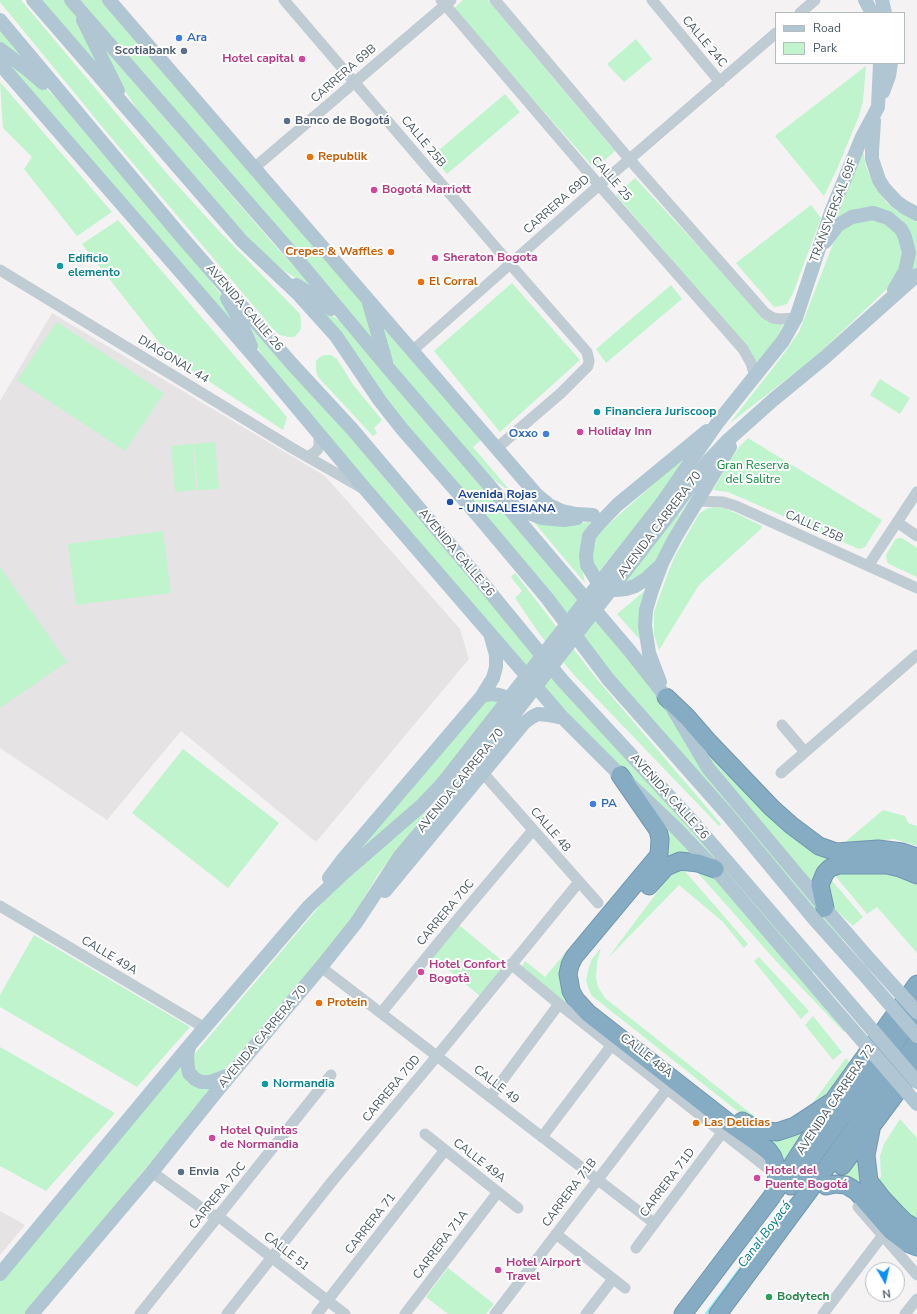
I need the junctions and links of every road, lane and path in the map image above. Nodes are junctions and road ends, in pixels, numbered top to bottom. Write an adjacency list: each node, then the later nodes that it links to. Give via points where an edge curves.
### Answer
1 (33, 0): 24 (main road)
2 (109, 0): 26 (main road)
3 (284, 0): 20 (street, CALLE 25B)
4 (495, 0): 25 (street)
5 (652, 0): 21 (street, CALLE 24C)
6 (815, 0): 11 (street)
7 (865, 0): 12 (main road)
8 (882, 0): 13 (main road)
9 (72, 1): 24 (main road, via 117,90); 38 (main road, via 298,259)
10 (446, 2): 20 (street, CARRERA 69B); 27 (street, CALLE 25)
11 (801, 12)
12 (871, 12)
13 (885, 12)
14 (0, 20): 23 (main road, AVENIDA CALLE 26)
15 (775, 34): 21 (street, CARRERA 69D)
16 (0, 49): 23 (main road, via 28,70)
17 (0, 64): 40 (main road, AVENIDA CALLE 26)
18 (880, 64): 22 (main road)
19 (891, 64): 22 (main road)
20 (354, 82): 26 (street, CARRERA 69B); 31 (street, CALLE 25B)
21 (720, 82): 25 (street, CARRERA 69D)
22 (878, 107): 28 (main road, via 873,126 872,159 879,180 896,201); 29 (main road, TRANSVERSAL 69F, via 862,138)
23 (83, 120): 30 (main road, AVENIDA CALLE 26)
24 (140, 125): 32 (main road, via 242,241)
25 (630, 160): 27 (street, CARRERA 69D); 37 (street, via 766,313 780,320)
26 (254, 168): 35 (main road)
27 (599, 185): 31 (street, CARRERA 69D); 42 (street, CALLE 25, via 743,349)
28 (917, 214)
29 (818, 251): 36 (main road, via 838,225 852,217 873,213 888,218 901,229 909,253 905,271); 37 (main road, TRANSVERSAL 69F)
30 (202, 260): 40 (main road, via 230,302); 98 (main road, AVENIDA CALLE 26, bridge, via 357,435 562,680 693,822)
31 (510, 264): 39 (street, CARRERA 69D); 46 (street, CALLE 25B, via 589,355 588,366)
32 (267, 265): 38 (main road, via 320,300); 83 (main road, via 299,295 336,336 399,425 547,598 612,684 728,815 815,920)
33 (0, 270): 47 (street, DIAGONAL 44)
34 (917, 275): 36 (main road, AVENIDA CARRERA 70)
35 (367, 299): 39 (main road); 41 (main road)
36 (888, 300): 44 (main road, AVENIDA CARRERA 70)
37 (796, 318): 42 (main road, AVENIDA CARRERA 70, via 784,342)
38 (356, 330): 41 (main road)
39 (412, 351): 46 (main road)
40 (257, 360): 45 (main road, AVENIDA CALLE 26)
41 (388, 368): 49 (main road)
42 (756, 377): 43 (main road, AVENIDA CARRERA 70)
43 (718, 422): 52 (main road); 53 (main road, AVENIDA CARRERA 70)
44 (747, 423): 51 (main road); 53 (main road, AVENIDA CARRERA 70, via 717,451)
45 (319, 434): 47 (street, via 318,449); 48 (main road, AVENIDA CALLE 26)
46 (497, 448): 54 (main road, via 537,495 550,505 569,513)
47 (308, 457): 48 (street, DIAGONAL 44)
48 (366, 490): 60 (main road, AVENIDA CALLE 26)
49 (494, 491): 54 (main road, via 530,515 542,518 564,520); 63 (main road)
50 (917, 492): 55 (street)
51 (698, 501): 57 (main road); 58 (street, CALLE 25B, via 723,502 736,506)
52 (617, 505): 54 (main road); 57 (main road, via 596,526 587,544 587,565 597,581 616,590 626,589 646,579)
53 (667, 507): 71 (main road, AVENIDA CARRERA 70, bridge)
54 (593, 514)
55 (897, 522): 56 (street); 58 (street)
56 (917, 536)
57 (662, 563): 63 (main road, via 646,610 645,626 649,653)
58 (868, 566): 59 (street, CALLE 25B)
59 (917, 588)
60 (491, 636): 62 (main road, via 496,655 496,668 494,678); 64 (main road, AVENIDA CALLE 26)
61 (917, 655): 67 (street)
62 (482, 696): 66 (main road, via 499,694 508,698 514,705 517,722); 79 (main road, via 344,858)
63 (666, 697): 73 (highway, via 772,808 819,846 836,852 878,849); 80 (main road, via 708,768)
64 (563, 718): 66 (main road, via 538,714 532,716); 70 (main road, AVENIDA CALLE 26)
65 (782, 725): 67 (street)
66 (514, 734): 68 (main road)
67 (805, 752): 69 (street)
68 (483, 773): 72 (street, CALLE 48); 81 (main road)
69 (781, 773)
70 (620, 775): 74 (main road, AVENIDA CALLE 26); 113 (highway, via 658,830 659,855 574,957 568,974 571,991 588,1013 729,1123 768,1150 776,1166)
71 (447, 788): 79 (main road, AVENIDA CARRERA 70, via 421,806); 81 (main road, AVENIDA CARRERA 70)
72 (533, 830): 76 (street, CALLE 48); 88 (street, CARRERA 70C)
73 (917, 857)
74 (715, 869): 101 (highway, via 698,863 680,861 662,870 584,961 580,971 582,989 587,998 755,1128 769,1132 786,1129 807,1119); 102 (main road, AVENIDA CALLE 26, bridge)
75 (917, 875): 80 (highway, via 887,865 839,865 830,868 824,873 820,885)
76 (579, 882): 77 (street, CALLE 48); 82 (street, CARRERA 70D)
77 (598, 903)
78 (0, 906): 89 (street, CALLE 49A)
79 (309, 906): 89 (main road, AVENIDA CARRERA 70)
80 (825, 908): 83 (main road)
81 (356, 923): 84 (main road, AVENIDA CARRERA 70)
82 (511, 964): 86 (street, CALLE 48A); 94 (street, CARRERA 70D)
83 (866, 965): 87 (main road, bridge); 90 (main road, bridge)
84 (321, 967): 88 (street, CALLE 49); 96 (main road, AVENIDA CARRERA 70)
85 (917, 984): 101 (highway, AVENIDA CARRERA 72)
86 (559, 1004): 93 (street, CALLE 48A); 100 (street)
87 (917, 1011): 142 (highway, AVENIDA CARRERA 72, via 878,1069)
88 (381, 1013): 94 (street, CALLE 49)
89 (206, 1028): 92 (main road, AVENIDA CARRERA 70)
90 (917, 1036)
91 (917, 1042): 127 (highway)
92 (189, 1046): 96 (main road, via 188,1068 195,1079 210,1082); 125 (main road, AVENIDA CARRERA 70)
93 (611, 1046): 99 (street, CALLE 48A); 106 (street)
94 (437, 1056): 100 (street, CALLE 49); 123 (street, CARRERA 70D)
95 (917, 1065): 103 (highway)
96 (231, 1074): 109 (main road, AVENIDA CARRERA 70)
97 (331, 1075): 116 (street, CARRERA 70C)
98 (917, 1082)
99 (667, 1089): 104 (street, CALLE 48A); 110 (street, CARRERA 71B)
100 (490, 1096): 106 (street, CALLE 49)
101 (833, 1101): 113 (highway, AVENIDA CARRERA 72)
102 (917, 1104)
103 (873, 1124): 111 (highway); 118 (highway, via 866,1155 869,1182 905,1222)
104 (722, 1133): 108 (street, CALLE 48A); 117 (street, CARRERA 71D)
105 (425, 1134): 107 (street, CALLE 49A)
106 (542, 1137): 110 (street, CALLE 49)
107 (445, 1150): 112 (street, CALLE 49A); 131 (street, CARRERA 71)
108 (766, 1167)
109 (152, 1172): 116 (street, CALLE 51); 132 (main road, AVENIDA CARRERA 70)
110 (597, 1179): 117 (street, CALLE 49); 119 (street, CARRERA 71B)
111 (826, 1186): 121 (highway, via 846,1185 856,1191 898,1237); 124 (highway)
112 (498, 1192): 115 (street, CALLE 49A); 138 (street, CARRERA 71A)
113 (773, 1195): 141 (highway, AVENIDA CARRERA 72)
114 (858, 1207): 120 (street)
115 (518, 1208)
116 (215, 1217): 123 (street, CALLE 51); 133 (street, CARRERA 70C)
117 (654, 1223): 122 (street, CARRERA 71D)
118 (917, 1228)
119 (556, 1234): 128 (street); 139 (street, CARRERA 71B)
120 (883, 1235): 126 (street); 145 (street)
121 (917, 1247)
122 (636, 1248)
123 (269, 1259): 131 (street, CALLE 51); 134 (street, CARRERA 70D)
124 (767, 1265): 127 (highway); 144 (highway)
125 (0, 1274)
126 (917, 1275)
127 (747, 1276): 143 (highway)
128 (613, 1279): 129 (street); 140 (street)
129 (625, 1288)
130 (917, 1299): 146 (street)
131 (326, 1303): 135 (street, CARRERA 71); 136 (street, CALLE 51); 137 (street, CALLE 51)
132 (32, 1314)
133 (140, 1314)
134 (227, 1314)
135 (317, 1314)
136 (336, 1314)
137 (345, 1314)
138 (405, 1314)
139 (495, 1314)
140 (586, 1314)
141 (683, 1314)
142 (695, 1314)
143 (718, 1314)
144 (730, 1314)
145 (823, 1314)
146 (905, 1314)

